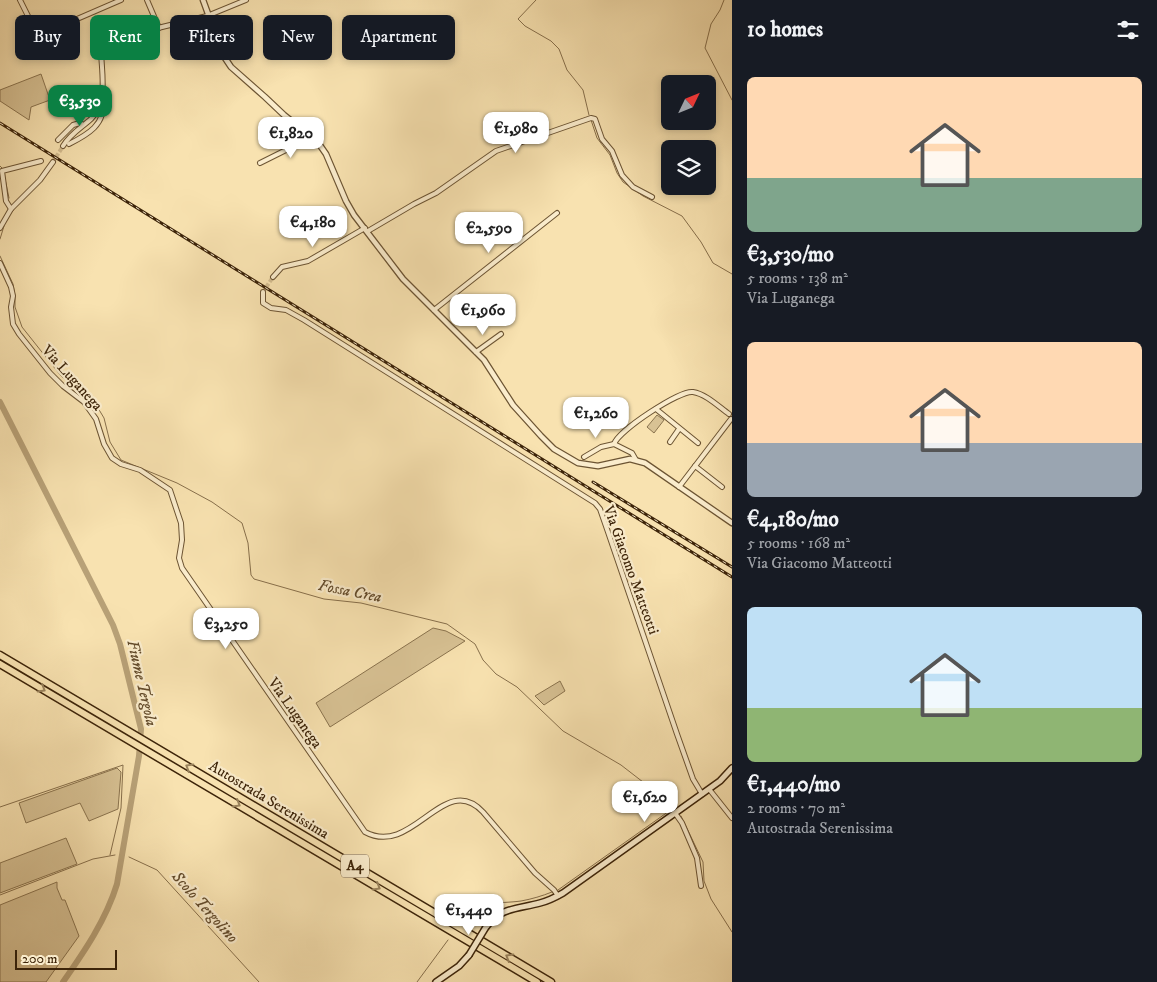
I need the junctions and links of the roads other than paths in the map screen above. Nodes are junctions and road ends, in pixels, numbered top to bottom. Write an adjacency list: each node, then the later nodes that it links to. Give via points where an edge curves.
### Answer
1 (21, 0): 2 (street, via 40,36)
2 (121, 0)
3 (147, 0): 6 (street)
4 (203, 0): 7 (street)
5 (246, 0): 8 (street)
6 (153, 15)
7 (209, 15)
8 (211, 15)
9 (101, 60): 11 (street)
10 (226, 60): 13 (street)
11 (99, 112): 12 (street); 15 (street, via 101,117 93,130)
12 (84, 125): 14 (street, via 73,125); 16 (street)
13 (312, 137): 19 (street); 24 (street, via 326,154 346,201)
14 (58, 140)
15 (69, 144)
16 (63, 146)
17 (41, 161): 21 (street, via 2,171 6,201)
18 (53, 162): 21 (street)
19 (260, 163)
20 (652, 197): 24 (street, via 630,184 622,175 595,119 591,118 499,150 436,193)
21 (11, 209): 23 (street)
22 (557, 213): 28 (street)
23 (0, 228)
24 (366, 230): 26 (street, via 308,261 282,267); 28 (street, via 403,279)
25 (0, 263): 51 (street, Via Luganega, via 11,287 13,324 19,334 50,373 84,402 96,419 112,458 140,470 170,490 181,523 182,568 365,832 375,838 394,837 451,802 468,801 483,812)
26 (273, 277)
27 (263, 292): 47 (street, Via Giacomo Matteotti, via 263,303 268,307 284,309 298,317 595,502 676,734)
28 (434, 310): 30 (street)
29 (501, 334): 30 (street)
30 (476, 352): 38 (street, via 517,410 544,440 566,457 578,463 598,466)
31 (656, 409): 32 (street, via 690,392 702,396); 33 (street); 36 (street, via 625,430)
32 (731, 416): 39 (street)
33 (680, 429): 34 (street); 35 (street)
34 (670, 442)
35 (698, 443)
36 (614, 444): 37 (street); 38 (street, via 632,453)
37 (584, 457)
38 (636, 460): 40 (street)
39 (695, 466): 40 (street); 41 (street)
40 (679, 487): 42 (street)
41 (722, 487)
42 (732, 523)
43 (0, 655): 54 (highway, Autostrada Serenissima / A4, one-way to 43)
44 (0, 664): 53 (highway, Autostrada Serenissima / A4, one-way to 53)
45 (732, 768): 46 (main road)
46 (709, 789): 47 (main road); 49 (street)
47 (702, 794): 48 (main road)
48 (675, 813): 50 (street, via 697,858); 51 (main road)
49 (732, 818)
50 (701, 886)
51 (558, 896): 52 (main road, bridge, via 504,911 494,917 469,955)
52 (436, 982)
53 (537, 982)
54 (551, 982)

